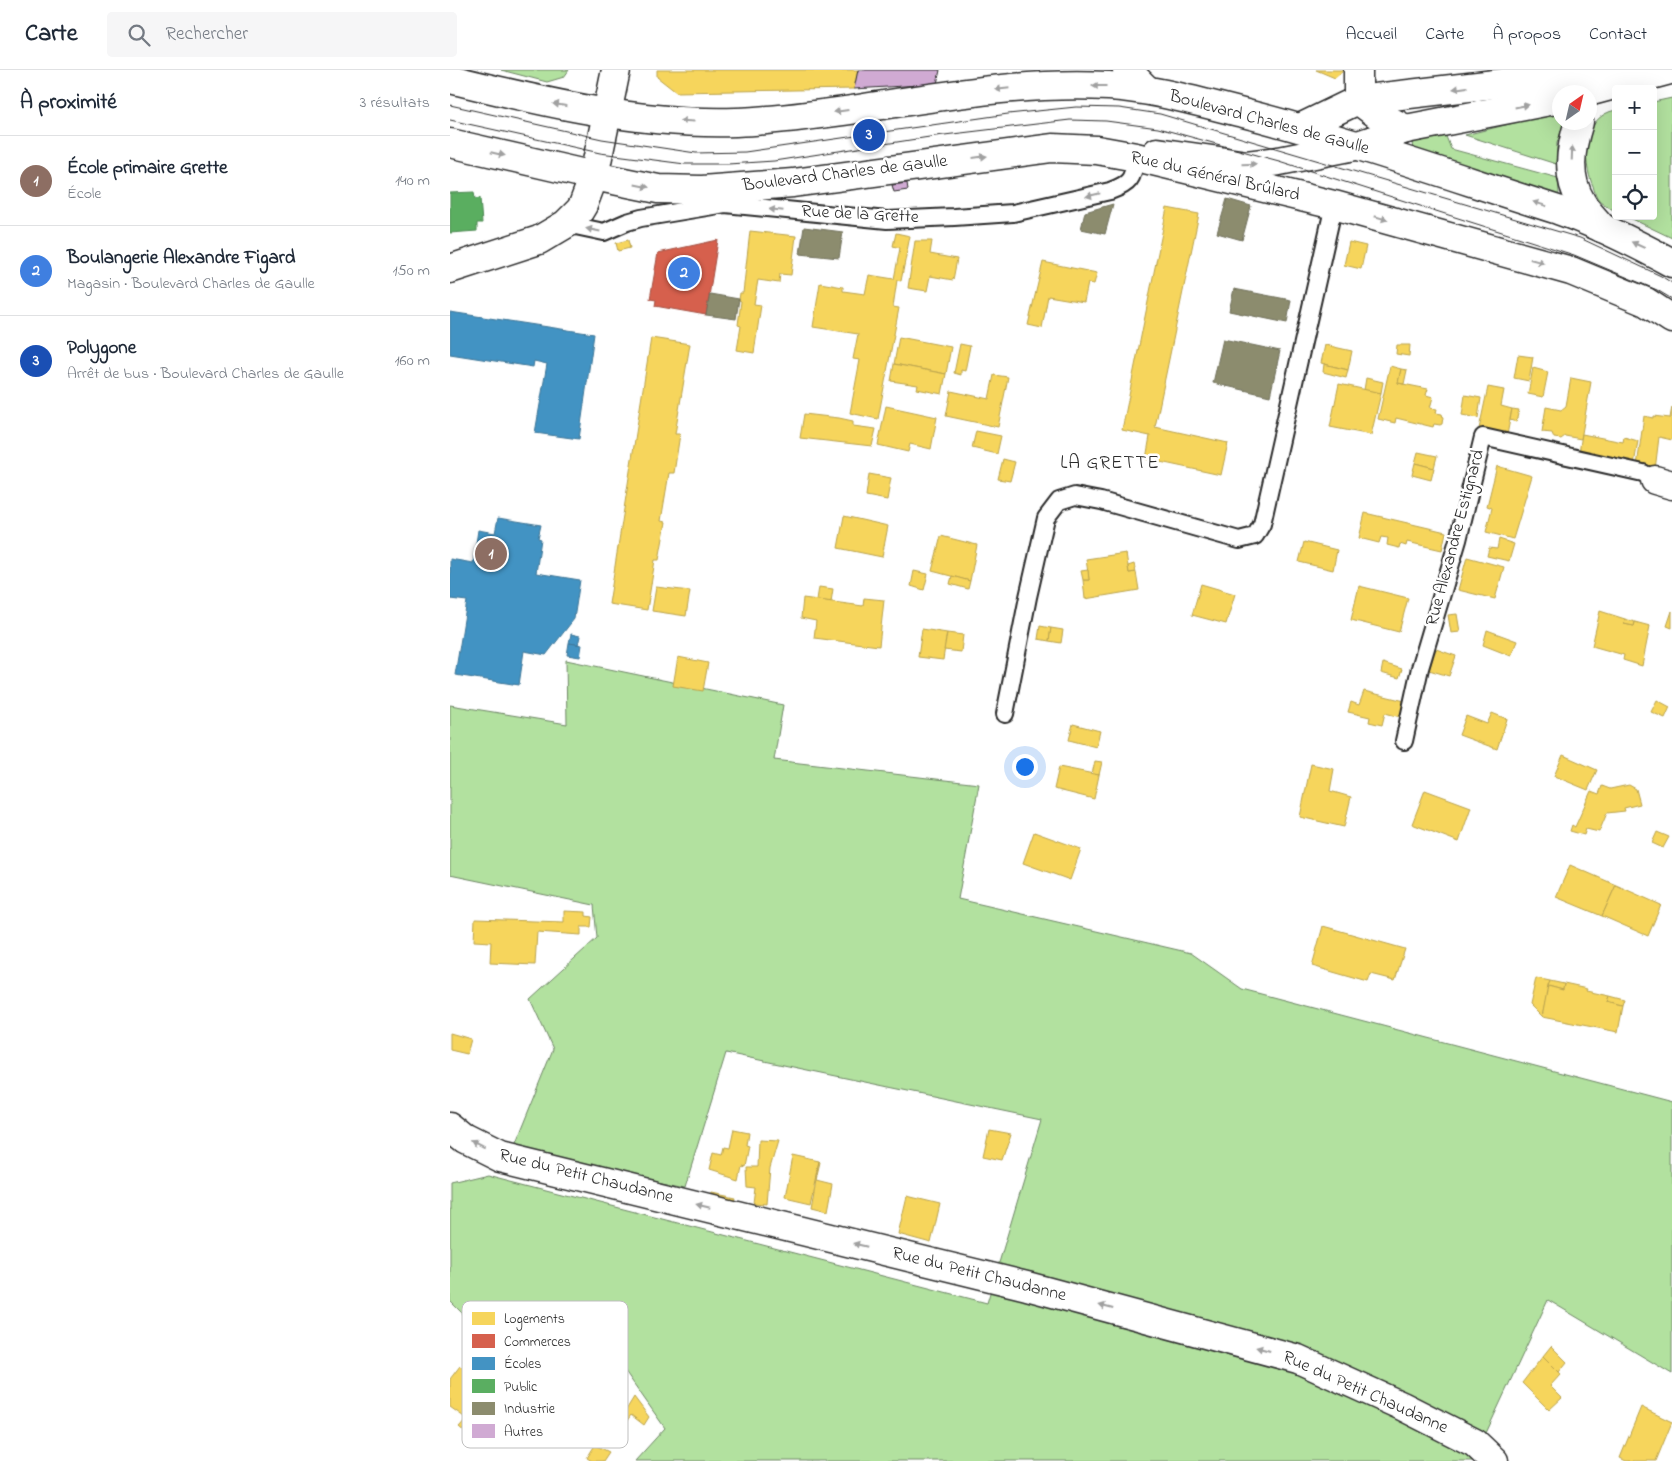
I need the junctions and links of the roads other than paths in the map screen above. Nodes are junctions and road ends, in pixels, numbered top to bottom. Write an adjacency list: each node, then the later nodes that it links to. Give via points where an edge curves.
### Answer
1 (616, 70): 13 (street)
2 (1127, 70): 9 (street)
3 (1358, 70): 12 (street)
4 (1613, 70): 7 (street)
5 (1670, 70): 11 (street)
6 (450, 79): 13 (street, one-way to 6)
7 (1564, 85)
8 (1552, 88): 12 (street, one-way to 12)
9 (1146, 89): 13 (street, Boulevard Charles de Gaulle, one-way to 13, via 1106,86 1005,88 800,117 736,122 663,120); 14 (street, Boulevard Charles de Gaulle)
10 (1552, 89): 15 (street, one-way to 10)
11 (1597, 90)
12 (1358, 100): 14 (street); 15 (street)
13 (608, 113): 21 (street)
14 (1300, 128): 18 (street, Boulevard Charles de Gaulle)
15 (1406, 129): 18 (street)
16 (1577, 130): 25 (street, one-way to 16, via 1582,203 1571,175 1572,145)
17 (450, 143): 21 (street, one-way to 21)
18 (1355, 146): 19 (street, one-way to 18, via 1132,148 1247,165); 25 (street, Boulevard Charles de Gaulle, one-way to 18, via 1558,210)
19 (1097, 150): 20 (street, Rue du Général Brûlard); 22 (street, Boulevard Charles de Gaulle, one-way to 19, via 793,183 1052,148)
20 (1135, 165): 22 (lane, Rue de la Grette, one-way to 22, via 1130,180 1110,191 1003,214 887,220); 23 (street, Rue du Général Brûlard)
21 (594, 176): 22 (street, Boulevard Charles de Gaulle, one-way to 22, via 658,189); 24 (street, via 583,205)
22 (725, 196): 24 (lane, Rue de la Grette, one-way to 24, via 627,222 604,232)
23 (1334, 205): 28 (street, one-way to 28, via 1571,270 1646,302); 30 (lane, via 1262,524 1255,536 1239,540 1075,496 1059,501 1046,518)
24 (566, 224): 27 (street, via 539,240)
25 (1602, 228): 26 (street, Boulevard Charles de Gaulle, one-way to 25)
26 (1672, 263)
27 (450, 269)
28 (1672, 319)
29 (1664, 482): 31 (lane, Rue Alexandre Estignard, via 1643,473 1483,437 1458,540 1420,668)
30 (1005, 714)
31 (1404, 741)
32 (450, 1127): 33 (street, Rue du Petit Chaudanne, one-way to 32, via 1475,1443 1298,1359 1027,1286 500,1157 466,1140)
33 (1494, 1461)

